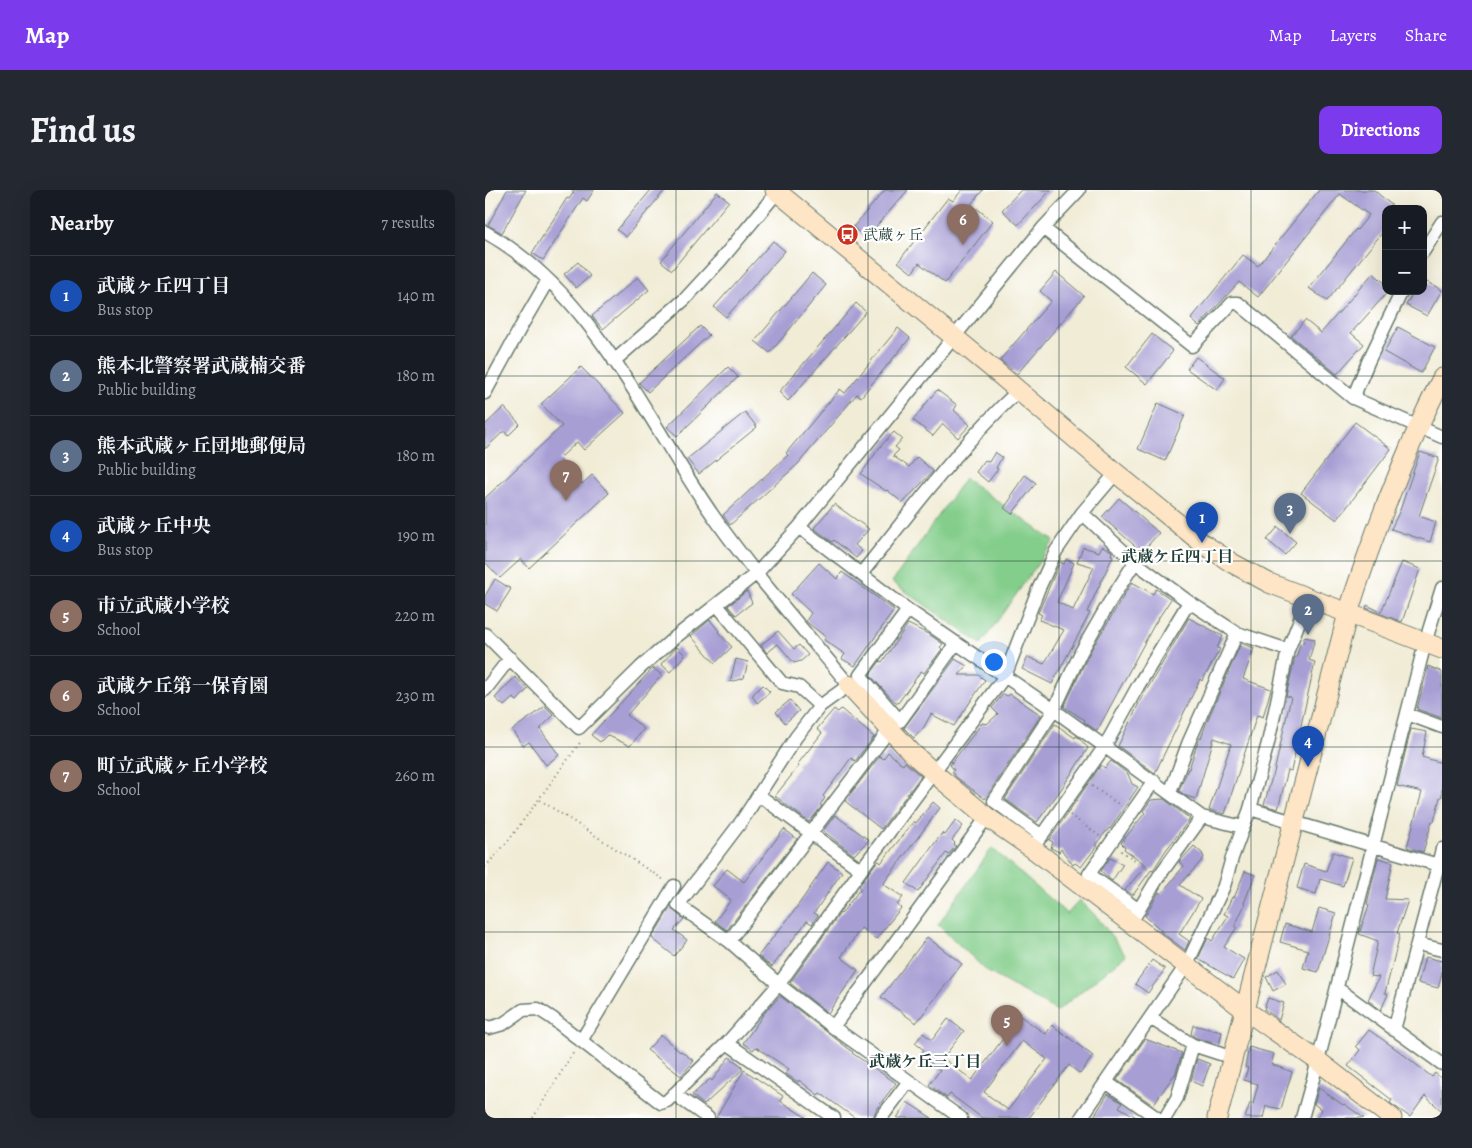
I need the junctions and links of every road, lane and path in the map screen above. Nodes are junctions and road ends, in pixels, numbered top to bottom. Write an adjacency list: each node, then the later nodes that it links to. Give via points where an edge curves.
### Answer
1 (1079, 190): 4 (street)
2 (777, 191): 9 (street); 10 (street, via 685,299)
3 (1442, 222): 6 (street)
4 (1043, 228): 9 (street); 14 (street, via 1192,346 1232,303 1238,303)
5 (485, 232): 7 (street, via 507,244)
6 (1424, 250)
7 (549, 280): 10 (street); 13 (street)
8 (1400, 295): 14 (street)
9 (953, 337): 12 (street); 19 (street)
10 (614, 361): 21 (street, via 714,517)
11 (1442, 378): 15 (street)
12 (1018, 391): 17 (street); 22 (street, via 955,458)
13 (485, 393)
14 (1353, 398): 15 (street)
15 (1418, 426): 16 (street); 28 (street, via 1368,549)
16 (1442, 437)
17 (1116, 474): 18 (street); 24 (street, via 1232,563)
18 (1082, 513): 20 (street); 35 (street, via 1056,551)
19 (799, 527): 21 (street); 22 (street)
20 (1135, 562): 25 (street); 39 (street, via 1081,652)
21 (757, 573): 26 (street); 36 (street)
22 (861, 574): 27 (street)
23 (1442, 588): 32 (street)
24 (1308, 599): 28 (street); 33 (street)
25 (1189, 602): 29 (street); 44 (street)
26 (717, 605): 38 (street, via 782,683 799,687); 42 (street, via 647,661)
27 (908, 610): 31 (street); 31 (street, via 860,675 900,721)
28 (1348, 612): 32 (street); 55 (street)
29 (1237, 633): 33 (street); 48 (street, via 1188,744)
30 (485, 634): 34 (street)
31 (956, 642): 35 (street)
32 (1434, 646): 40 (street)
33 (1288, 650): 51 (street)
34 (510, 658): 37 (street); 42 (street)
35 (1005, 676): 39 (street); 45 (street)
36 (849, 685): 38 (street); 43 (street)
37 (485, 690)
38 (820, 706): 49 (street, via 795,737)
39 (1054, 710): 44 (street); 58 (street, via 994,801)
40 (1407, 714): 41 (street); 59 (street)
41 (1442, 727)
42 (579, 728): 50 (path, via 585,738)
43 (890, 729): 45 (street); 57 (street)
44 (1105, 746): 46 (street); 47 (street)
45 (934, 774): 53 (street); 63 (street)
46 (1082, 779): 52 (path); 58 (street)
47 (1154, 781): 48 (street); 52 (street)
48 (1171, 793): 54 (street)
49 (759, 796): 57 (street); 66 (street, via 678,905)
50 (540, 800): 62 (path); 64 (path)
51 (1250, 809): 55 (street); 56 (street)
52 (1131, 813): 65 (street, via 1089,874)
53 (987, 817): 58 (street); 75 (street)
54 (1203, 817): 56 (street); 65 (street, via 1159,876)
55 (1294, 823): 59 (street); 72 (street)
56 (1243, 827): 69 (street, via 1224,886)
57 (811, 833): 63 (street); 66 (street)
58 (1037, 842): 65 (street)
59 (1373, 845): 61 (street); 71 (street)
60 (1442, 849): 61 (street)
61 (1438, 865): 67 (street)
62 (485, 867)
63 (861, 870): 70 (street)
64 (674, 886): 77 (street)
65 (1135, 916): 69 (street)
66 (729, 941): 70 (street)
67 (1417, 944): 68 (street); 76 (street)
68 (1442, 950)
69 (1187, 964): 72 (street); 73 (street)
70 (779, 984): 75 (street); 78 (street)
71 (1337, 988): 76 (street); 81 (street)
72 (1245, 1010): 80 (street); 81 (street)
73 (1150, 1018): 79 (street); 84 (street)
74 (485, 1026): 77 (street, via 503,1024 523,1010 538,1009)
75 (833, 1026): 83 (street)
76 (1394, 1030): 82 (street)
77 (581, 1041): 85 (street, via 661,1102); 86 (path)
78 (727, 1043): 85 (street); 88 (street)
79 (1193, 1045): 80 (street); 93 (street, via 1177,1098)
80 (1233, 1058): 94 (street)
81 (1318, 1061): 95 (street); 96 (street)
82 (1442, 1064)
83 (909, 1081): 89 (street); 90 (street)
84 (1106, 1082): 91 (street); 92 (street)
85 (674, 1094): 87 (street)
86 (533, 1118)
87 (708, 1118)
88 (834, 1118)
89 (881, 1118)
90 (961, 1118)
91 (1081, 1118)
92 (1157, 1118)
93 (1165, 1118)
94 (1217, 1118)
95 (1302, 1118)
96 (1392, 1118)

